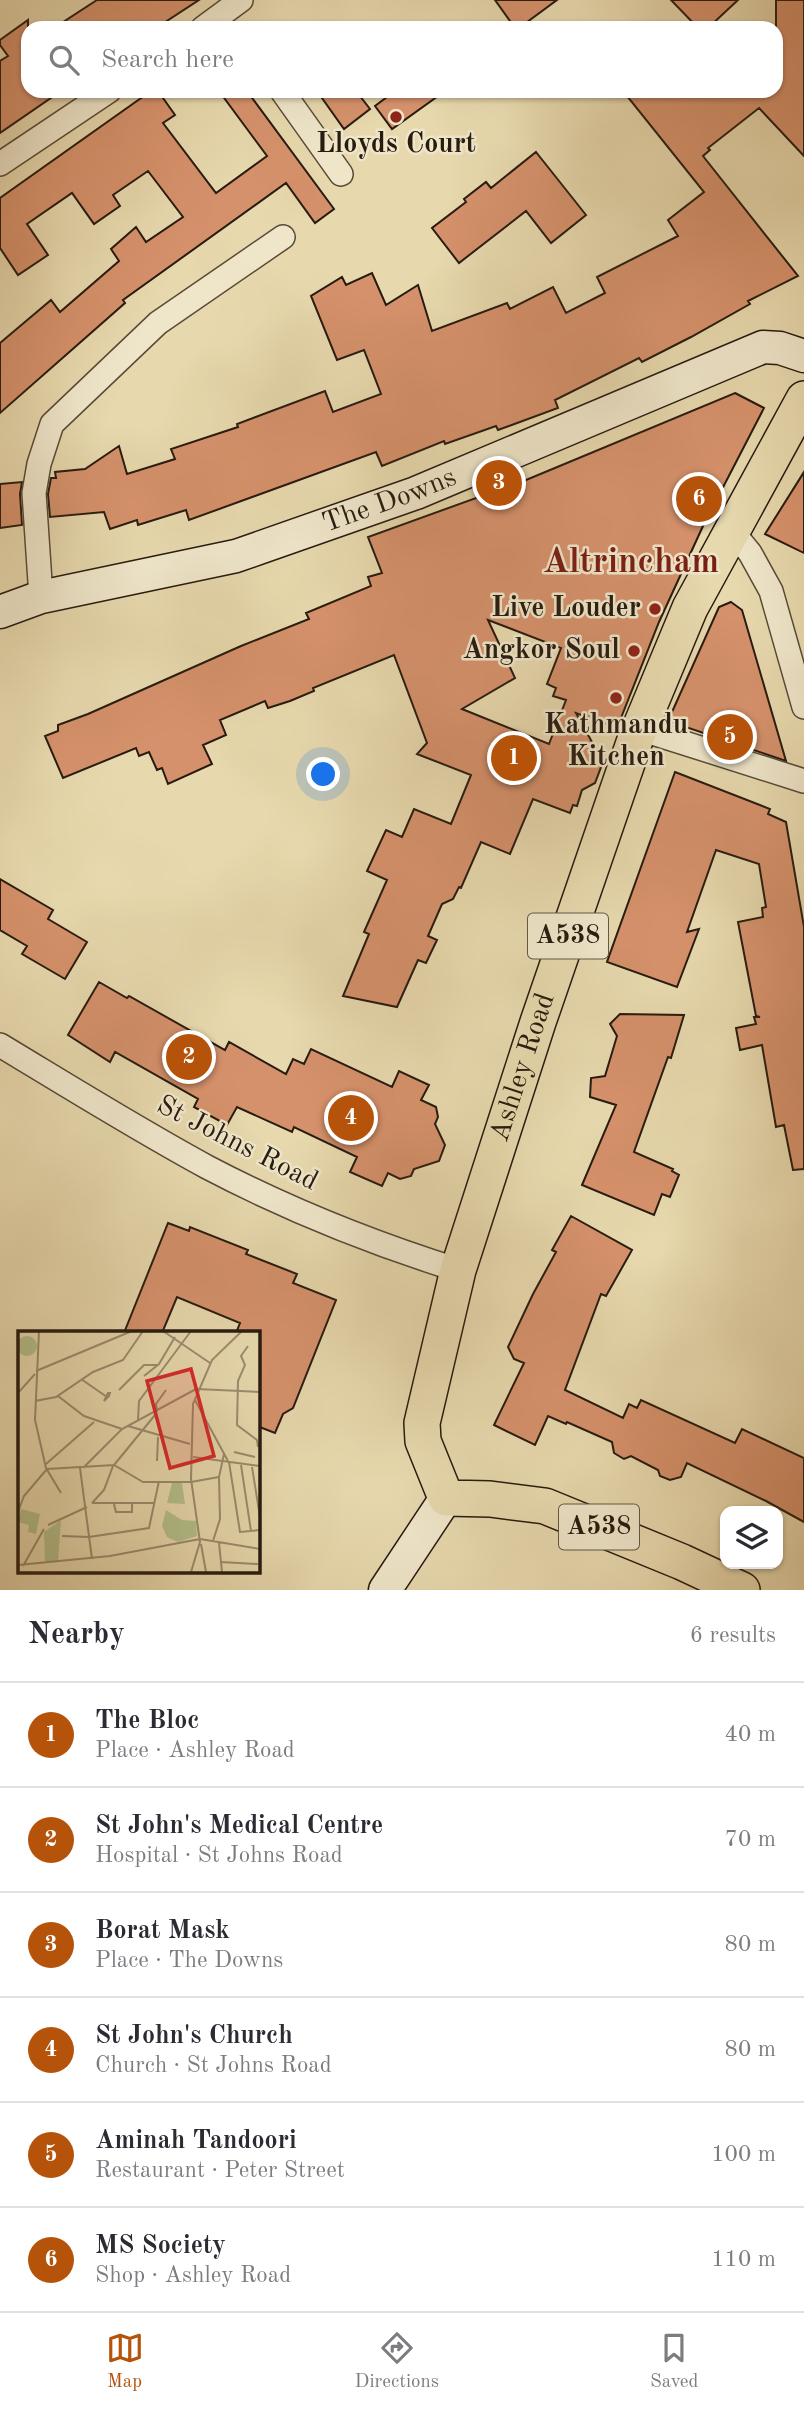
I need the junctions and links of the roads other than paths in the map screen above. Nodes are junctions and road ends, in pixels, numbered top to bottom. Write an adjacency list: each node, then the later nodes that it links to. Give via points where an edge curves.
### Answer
1 (99, 98): 3 (street)
2 (287, 98): 4 (street)
3 (0, 164)
4 (341, 174)
5 (282, 237): 9 (street, via 158,323 52,424 34,493)
6 (804, 356): 9 (street, The Downs, via 762,347 416,494 236,556)
7 (804, 399): 8 (main road, Ashley Road / A538)
8 (732, 531): 11 (street, via 771,591); 12 (main road, Ashley Road / A538, via 690,608)
9 (41, 597): 10 (street, The Downs)
10 (0, 612)
11 (804, 707)
12 (640, 729): 13 (street); 15 (main road, Ashley Road / A538)
13 (804, 781)
14 (0, 1045): 15 (street, St Johns Road, via 207,1167 330,1225)
15 (458, 1270): 16 (main road, Ashley Road / A538, via 422,1423 423,1441)
16 (446, 1498): 17 (street); 18 (main road, A538, via 545,1506)
17 (384, 1590)
18 (742, 1590)

